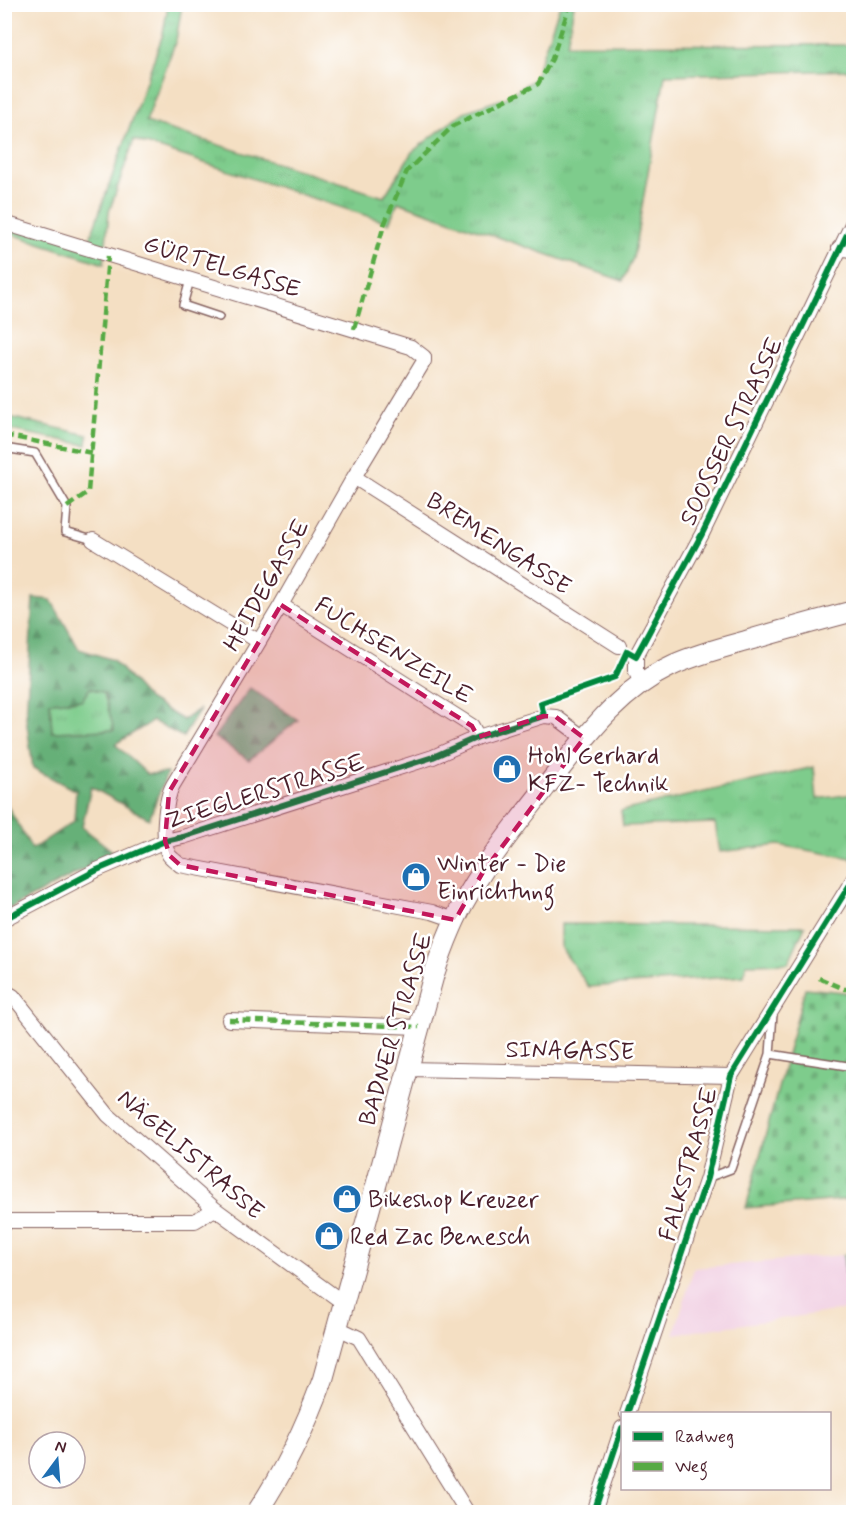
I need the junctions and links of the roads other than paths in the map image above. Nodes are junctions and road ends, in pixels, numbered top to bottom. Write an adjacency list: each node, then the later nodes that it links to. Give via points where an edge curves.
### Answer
1 (854, 220): 3 (street, SOOSSER STRASSE)
2 (4, 223): 5 (street, GÜRTELGASSE)
3 (839, 248): 4 (street); 15 (street, SOOSSER STRASSE, via 702,534 636,656 636,672)
4 (854, 251)
5 (190, 280): 6 (lane, via 183,305); 7 (street, GÜRTELGASSE, via 411,347)
6 (219, 317)
7 (424, 357): 9 (street, HEIDEGASSE)
8 (4, 448): 10 (lane, via 35,453 67,507 66,532)
9 (354, 477): 11 (street, HEIDEGASSE); 14 (street, BREMENGASSE)
10 (93, 540): 13 (street)
11 (281, 605): 13 (street, HEIDEGASSE); 16 (street, FUCHSENZEILE, via 472,726)
12 (854, 610): 15 (street, BADNER STRASSE, via 710,651 671,666)
13 (258, 641): 18 (street, HEIDEGASSE, via 169,792)
14 (619, 646)
15 (642, 683): 17 (street, BADNER STRASSE)
16 (478, 737): 17 (street, ZIEGLERSTRASSE, via 544,716 556,717); 18 (street, ZIEGLERSTRASSE, via 433,757)
17 (584, 738): 21 (street, BADNER STRASSE, via 483,872)
18 (165, 841): 20 (street, ZIEGLERSTRASSE, via 97,870); 21 (street, via 170,856 180,865 432,912)
19 (854, 878): 23 (street, FALKSTRASSE)
20 (4, 919)
21 (455, 920): 25 (street, BADNER STRASSE)
22 (4, 991): 31 (street, NÄGELISTRASSE, via 13,996 108,1115)
23 (773, 1006): 26 (lane); 29 (street, FALKSTRASSE)
24 (229, 1020): 25 (street)
25 (419, 1027): 28 (street, BADNER STRASSE)
26 (770, 1054): 27 (lane); 30 (lane, via 731,1169)
27 (853, 1067)
28 (408, 1069): 29 (street, SINAGASSE); 33 (street, BADNER STRASSE)
29 (731, 1076): 30 (street, FALKSTRASSE)
30 (707, 1178): 35 (street, FALKSTRASSE)
31 (215, 1209): 32 (street, via 195,1221); 33 (street, NÄGELISTRASSE)
32 (4, 1221)
33 (345, 1304): 34 (street, BADNER STRASSE)
34 (338, 1328): 37 (street, BADNER STRASSE, via 309,1418); 38 (street, via 359,1338)
35 (627, 1412)
36 (621, 1431): 39 (street)
37 (257, 1512)
38 (467, 1512)
39 (594, 1512)

